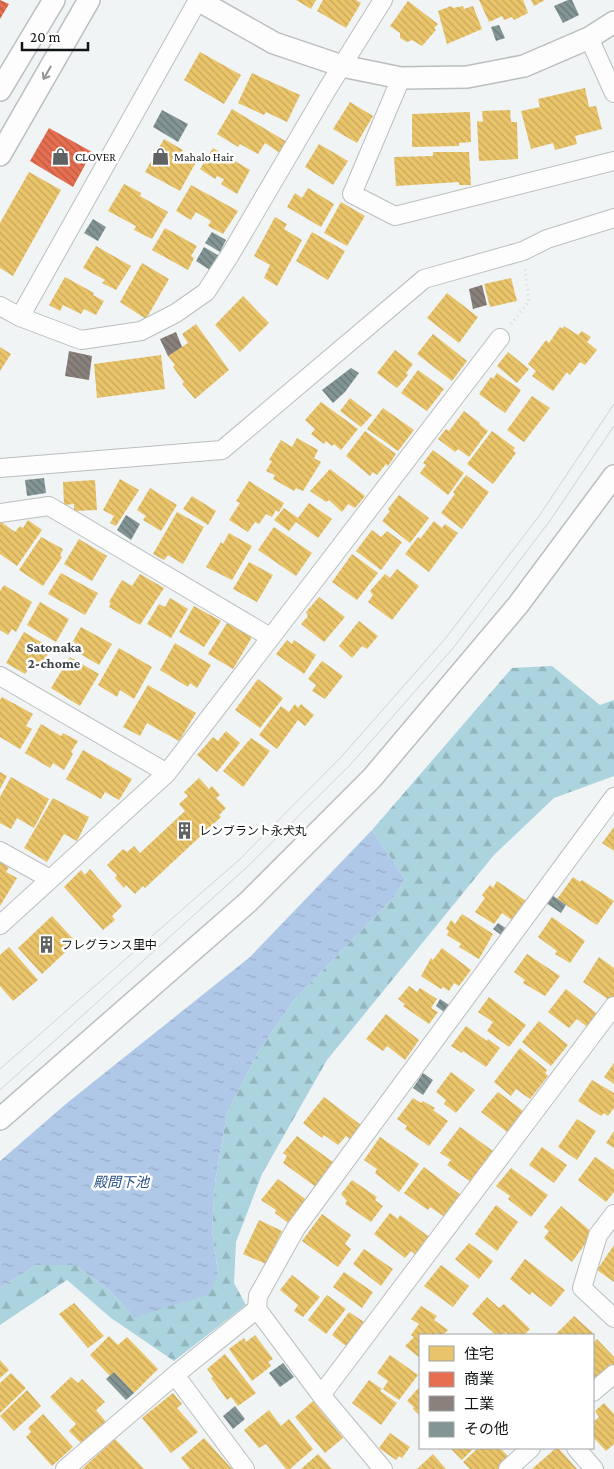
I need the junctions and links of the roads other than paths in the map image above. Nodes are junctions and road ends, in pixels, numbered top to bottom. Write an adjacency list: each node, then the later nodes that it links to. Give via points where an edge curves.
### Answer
1 (54, 0): 9 (street)
2 (89, 0): 11 (street, one-way to 11)
3 (198, 0): 7 (street, via 274,43); 15 (street)
4 (383, 0): 7 (street)
5 (614, 22): 6 (street)
6 (589, 38): 8 (street, via 524,66 467,77); 10 (street)
7 (342, 66): 8 (street); 15 (street, via 206,292 176,313 141,331 81,340)
8 (401, 78): 12 (street, via 352,194 395,216)
9 (0, 90)
10 (614, 93)
11 (0, 154)
12 (614, 161)
13 (614, 218): 17 (street, via 547,239 523,251 424,278 222,450)
14 (0, 306): 15 (street)
15 (20, 317)
16 (500, 338): 20 (street)
17 (0, 468)
18 (614, 476): 28 (street, via 518,605 372,778 248,902)
19 (0, 513): 20 (street, via 49,506)
20 (270, 637): 22 (street)
21 (0, 676): 22 (street)
22 (167, 773): 25 (street)
23 (614, 797): 30 (street, via 296,1228 258,1296)
24 (0, 851): 25 (street)
25 (50, 879): 26 (street)
26 (0, 925)
27 (614, 1006): 35 (street)
28 (0, 1119)
29 (614, 1214): 31 (street, via 598,1235 582,1288)
30 (257, 1309): 33 (street); 35 (street)
31 (614, 1318)
32 (614, 1374): 34 (street)
33 (175, 1375): 38 (street); 39 (street)
34 (594, 1391)
35 (321, 1396): 40 (street)
36 (530, 1449): 41 (street)
37 (577, 1449): 42 (street)
38 (65, 1469)
39 (245, 1469)
40 (383, 1469)
41 (508, 1469)
42 (594, 1469)

